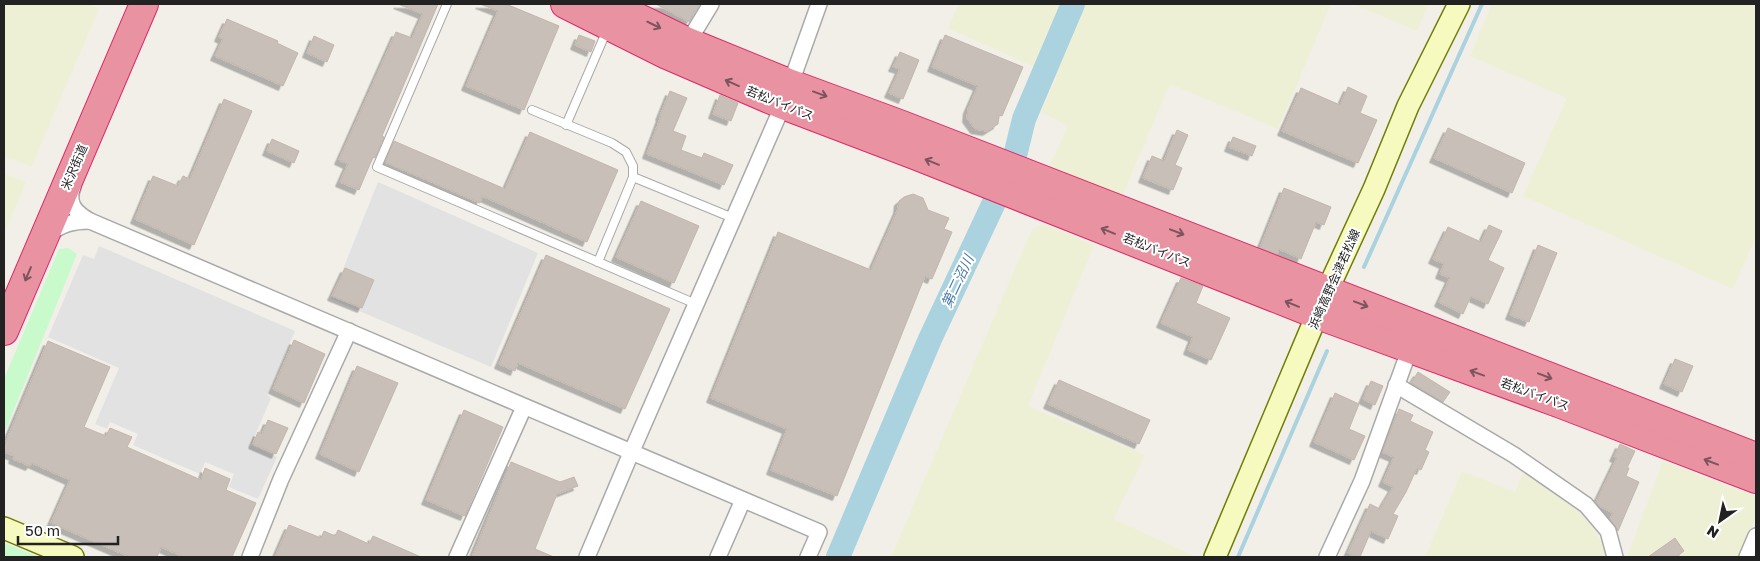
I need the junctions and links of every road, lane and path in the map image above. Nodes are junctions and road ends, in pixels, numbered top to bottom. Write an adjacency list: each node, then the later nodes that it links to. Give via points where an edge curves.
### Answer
1 (125, 4): 19 (highway, 米沢街道)
2 (144, 4): 12 (highway, 米沢街道)
3 (446, 4): 18 (lane, via 377,166)
4 (565, 4): 8 (highway, 若松バイパス)
5 (711, 4): 9 (street)
6 (820, 4): 10 (street)
7 (1459, 4): 20 (main road, 浜崎高野会津若松線, via 1408,106)
8 (609, 15): 9 (highway, 若松バイパス, one-way to 9); 10 (highway, 若松バイパス, one-way to 8, via 668,55); 13 (lane)
9 (688, 42): 10 (highway, 若松バイパス)
10 (787, 94): 15 (street); 20 (highway, 若松バイパス)
11 (532, 110): 13 (lane)
12 (94, 122): 16 (street, via 71,200 74,209); 17 (highway, 米沢街道)
13 (566, 125): 14 (lane, via 626,152)
14 (634, 176): 15 (lane); 18 (lane)
15 (733, 218): 21 (street)
16 (90, 220): 17 (street, via 64,224 47,236); 23 (street)
17 (41, 245): 22 (highway, 米沢街道, one-way to 22)
18 (598, 262): 21 (lane)
19 (4, 286)
20 (1323, 303): 24 (highway, 若松バイパス); 28 (highway, 若松バイパス, one-way to 28); 39 (main road, 浜崎高野会津若松線)
21 (696, 304): 27 (street)
22 (4, 331)
23 (349, 331): 26 (street); 34 (street, via 281,479)
24 (1410, 348): 25 (street); 29 (highway, 若松バイパス, one-way to 24)
25 (1396, 385): 40 (street, via 1362,481); 41 (street, via 1514,455 1586,505 1608,531)
26 (524, 407): 27 (street); 35 (street)
27 (631, 453): 30 (street); 36 (street)
28 (1756, 457)
29 (1756, 479)
30 (743, 500): 37 (street); 38 (street, via 819,532)
31 (4, 528): 33 (main road)
32 (1756, 536): 42 (street)
33 (72, 557)
34 (250, 557)
35 (457, 557)
36 (587, 557)
37 (718, 557)
38 (808, 557)
39 (1216, 557)
40 (1327, 557)
41 (1615, 557)
42 (1747, 557)

